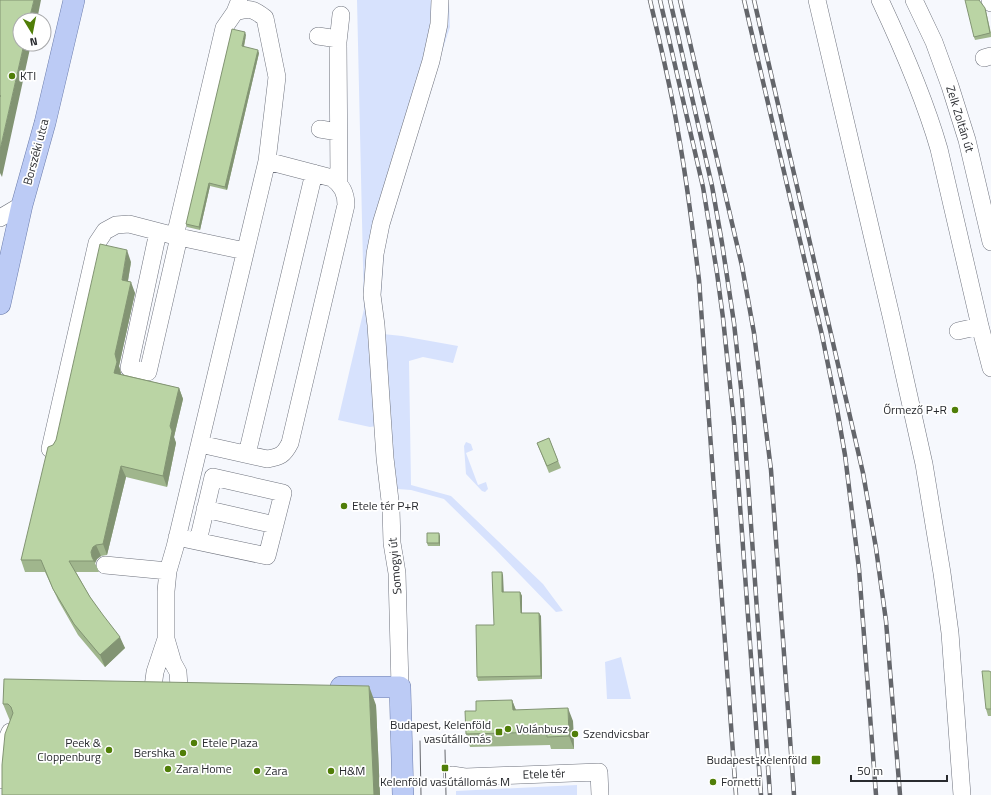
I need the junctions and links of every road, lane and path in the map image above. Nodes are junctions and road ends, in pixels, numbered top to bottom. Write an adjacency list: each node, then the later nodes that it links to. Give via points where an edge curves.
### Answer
1 (74, 0): 17 (main road, Borszéki utca, via 45,123)
2 (259, 0): 9 (street)
3 (440, 0): 43 (street, Somogyi út, via 439,24 431,61 381,224 375,254 372,295 392,543 397,573)
4 (817, 0): 49 (street, via 924,464 950,633)
5 (880, 0): 25 (street, via 913,72 932,124)
6 (914, 0): 21 (street, Zelk Zoltán út, via 934,42 955,100)
7 (237, 6): 9 (street, via 254,10); 20 (street, via 224,28)
8 (340, 15): 11 (street)
9 (265, 18): 14 (street, via 277,77)
10 (318, 36): 11 (street)
11 (338, 39): 13 (street)
12 (320, 129): 13 (street)
13 (338, 132): 16 (street)
14 (267, 161): 15 (street); 23 (street)
15 (314, 173): 16 (street, via 332,178); 30 (street)
16 (339, 183): 30 (street, via 346,198 346,205 290,443 285,452 277,458 267,459)
17 (22, 205): 18 (street); 22 (main road, Borszéki utca)
18 (0, 218)
19 (158, 232): 20 (street); 20 (street, via 129,368 148,372); 29 (street, via 129,224 116,225 105,231 97,242)
20 (177, 237): 23 (street)
21 (991, 242)
22 (5, 249): 24 (main road, Borszéki utca)
23 (246, 251): 28 (street)
24 (0, 304)
25 (980, 326): 26 (street); 27 (street)
26 (958, 331)
27 (991, 368)
28 (200, 444): 30 (street); 33 (street)
29 (50, 449)
30 (247, 454)
31 (205, 509): 32 (street); 32 (street, via 213,477 283,492); 34 (street)
32 (275, 525): 34 (street, via 267,556)
33 (177, 537): 34 (street); 36 (street)
34 (198, 541)
35 (105, 566): 36 (street)
36 (168, 571): 37 (street)
37 (166, 639): 40 (street); 41 (street, via 178,672)
38 (131, 686): 40 (main road)
39 (320, 686): 43 (main road)
40 (153, 687): 41 (main road)
41 (179, 687): 42 (main road)
42 (201, 687)
43 (400, 687): 47 (main road, Somogyi út)
44 (10, 732): 46 (street, via 2,750)
45 (459, 776): 48 (street, Etele tér, via 599,772)
46 (0, 780)
47 (403, 795)
48 (600, 795)
49 (962, 795)

